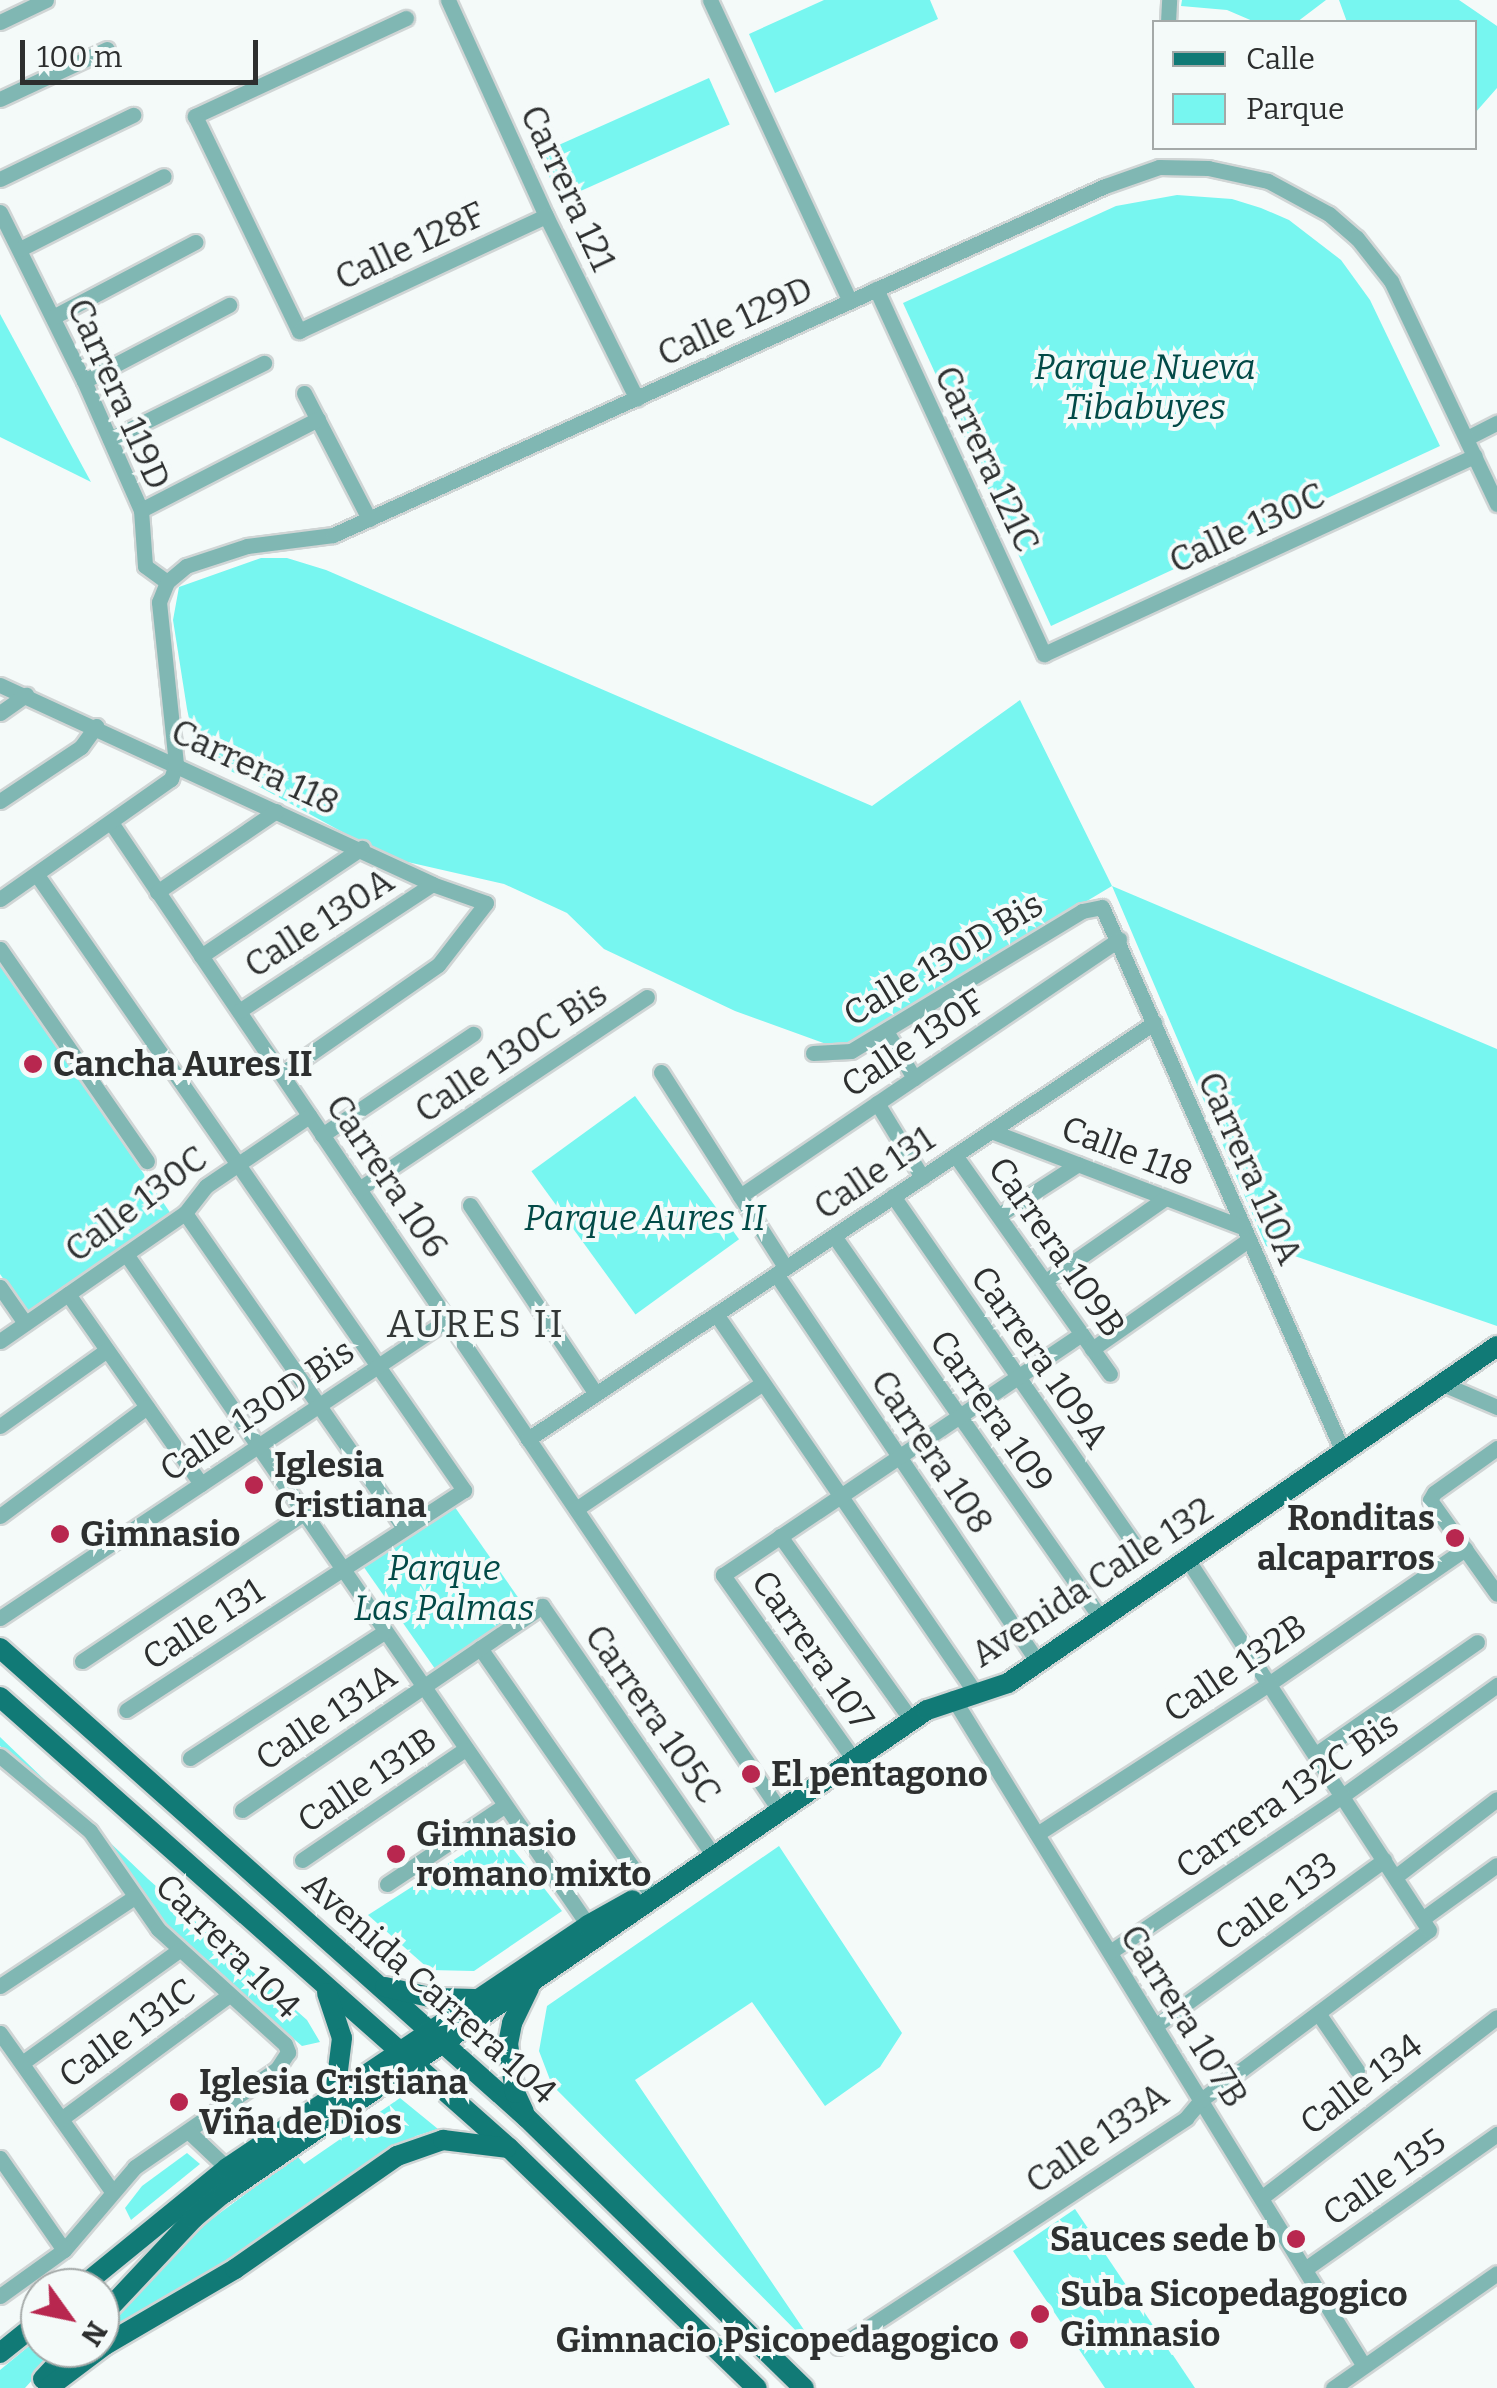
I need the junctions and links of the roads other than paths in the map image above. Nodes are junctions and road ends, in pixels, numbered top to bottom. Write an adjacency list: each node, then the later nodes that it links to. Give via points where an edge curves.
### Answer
1 (46, 0): 5 (street)
2 (448, 0): 13 (street, Carrera 121)
3 (710, 0): 18 (street)
4 (406, 18): 13 (street, Calle 128F, via 195,116 299,331)
5 (0, 22)
6 (106, 48): 7 (street)
7 (0, 99)
8 (133, 114): 12 (street)
9 (1160, 150): 10 (street)
10 (1160, 167): 17 (street, Calle 129D); 28 (street, Calle 129D, via 1249,176 1329,214 1376,258 1391,282)
11 (164, 176): 16 (street)
12 (0, 179)
13 (546, 216): 24 (street, Carrera 121)
14 (2, 220): 16 (street, Carrera 119D)
15 (196, 242): 20 (street)
16 (20, 249): 20 (street, Carrera 119D)
17 (876, 290): 18 (street, Calle 129D); 34 (street, Carrera 121C)
18 (850, 301): 24 (street, Calle 129D)
19 (229, 304): 22 (street)
20 (53, 317): 22 (street, Carrera 119D)
21 (264, 363): 27 (street)
22 (84, 381): 27 (street, Carrera 119D)
23 (304, 392): 25 (street)
24 (637, 399): 32 (street, Calle 129D)
25 (318, 419): 31 (street); 32 (street)
26 (1497, 423): 28 (street)
27 (110, 438): 31 (street, Carrera 119D)
28 (1467, 438): 29 (street, Calle 129D)
29 (1475, 456): 30 (street, Calle 129D); 34 (street, Calle 130C)
30 (1497, 504)
31 (141, 510): 33 (street, Carrera 119D, via 146,566)
32 (369, 518): 33 (street, Calle 129D, via 325,537 248,546 186,566)
33 (167, 582): 39 (street, via 159,613)
34 (1044, 654)
35 (0, 684): 36 (street, Carrera 118)
36 (26, 695): 37 (street); 38 (street, Carrera 118)
37 (0, 713)
38 (96, 726): 39 (street, Carrera 118); 40 (street, via 81,748)
39 (174, 769): 41 (street, Carrera 118); 42 (street, via 168,783)
40 (0, 801)
41 (276, 810): 43 (street, Carrera 118); 46 (street)
42 (112, 824): 44 (street); 46 (street, Carrera 106)
43 (362, 848): 45 (street, Carrera 118); 51 (street)
44 (36, 875): 47 (street); 67 (street)
45 (432, 884): 53 (street, Calle 130A); 59 (street, Carrera 118, via 486,903 438,965)
46 (157, 892): 51 (street, Carrera 106)
47 (0, 899)
48 (1102, 907): 49 (street, Carrera 110A); 55 (street, Calle 130D Bis, via 1082,911)
49 (1119, 939): 54 (street, Carrera 110A); 60 (street, Calle 130F)
50 (0, 948): 66 (street)
51 (201, 956): 53 (street, Carrera 106)
52 (647, 997): 70 (street, Calle 130C Bis)
53 (239, 1011): 59 (street, Carrera 106)
54 (1154, 1023): 63 (street, Calle 131); 77 (street, Carrera 110A)
55 (886, 1030): 57 (street, Calle 130D Bis, via 851,1051); 60 (street)
56 (473, 1034): 64 (street)
57 (814, 1053)
58 (661, 1072): 71 (street, Carrera 108)
59 (281, 1074): 62 (street, Carrera 106)
60 (914, 1078): 61 (street, Calle 130F)
61 (877, 1103): 69 (street); 71 (street, Calle 130F)
62 (309, 1116): 64 (street, Carrera 106); 67 (street, Calle 130C)
63 (991, 1131): 65 (street, Calle 131); 68 (street, Calle 118)
64 (322, 1135): 70 (street, Carrera 106)
65 (955, 1155): 69 (street, Calle 131); 76 (street, Carrera 109B)
66 (147, 1161)
67 (239, 1164): 75 (street, Calle 130C, via 206,1186); 92 (street)
68 (1078, 1164): 73 (street, Calle 118); 76 (street)
69 (922, 1177): 72 (street, Calle 131)
70 (360, 1190): 85 (street, Carrera 106)
71 (740, 1196): 80 (street, Carrera 108)
72 (893, 1196): 78 (street, Calle 131); 94 (street, Carrera 109A)
73 (1164, 1198): 77 (street, Calle 118); 81 (street)
74 (470, 1205): 97 (street)
75 (185, 1213): 79 (street, Calle 130C); 98 (street)
76 (999, 1215): 81 (street, Carrera 109B)
77 (1245, 1234): 90 (street); 106 (street, Carrera 110A)
78 (834, 1236): 80 (street, Calle 131); 101 (street, Carrera 109)
79 (126, 1254): 83 (street, Calle 130C); 104 (street)
80 (781, 1271): 84 (street, Calle 131); 107 (street, Carrera 108)
81 (1046, 1281): 87 (street, Carrera 109B)
82 (0, 1287): 86 (street)
83 (68, 1294): 86 (street, Calle 130C); 91 (street)
84 (716, 1314): 95 (street); 97 (street, Calle 131)
85 (448, 1320): 92 (street, Calle 130D Bis); 103 (street, Carrera 106)
86 (25, 1324): 88 (street, Calle 130C)
87 (1082, 1334): 90 (street, Carrera 109B); 94 (street)
88 (0, 1340)
89 (1497, 1346): 96 (main road, Avenida Calle 132)
90 (1092, 1349): 93 (street, Carrera 109B)
91 (107, 1350): 99 (street); 102 (street)
92 (378, 1366): 98 (street, Calle 130D Bis); 113 (street, Calle 131, via 464,1490)
93 (1110, 1374)
94 (1017, 1378): 101 (street); 116 (street, Carrera 109A)
95 (763, 1383): 109 (street); 110 (street)
96 (1443, 1384): 100 (street); 106 (main road, Avenida Calle 132)
97 (596, 1394): 103 (street, Calle 131)
98 (319, 1405): 104 (street, Calle 130D Bis); 113 (street)
99 (147, 1407): 108 (street); 112 (street)
100 (1497, 1407)
101 (958, 1417): 107 (street); 122 (street, Carrera 109)
102 (0, 1426)
103 (528, 1439): 110 (street, Carrera 106)
104 (259, 1446): 108 (street, Calle 130D Bis); 111 (street)
105 (1497, 1448): 115 (street, via 1430,1500)
106 (1344, 1454): 117 (main road, Avenida Calle 132)
107 (899, 1456): 109 (street); 128 (street, Carrera 108)
108 (201, 1484): 121 (street, Calle 130D Bis)
109 (841, 1495): 114 (street); 132 (street)
110 (576, 1509): 146 (street, Carrera 106)
111 (305, 1512): 118 (street); 127 (street)
112 (0, 1516)
113 (404, 1528): 118 (street, Calle 131)
114 (780, 1536): 136 (street); 141 (street, Carrera 107, via 723,1575)
115 (1465, 1548): 119 (street); 129 (street, Calle 132B)
116 (1139, 1551)
117 (1188, 1560): 122 (main road, Avenida Calle 132); 129 (street)
118 (342, 1569): 123 (street); 135 (street, Calle 131)
119 (1497, 1594)
120 (542, 1606): 126 (street, Calle 131A); 148 (street, Carrera 105C)
121 (0, 1618)
122 (1102, 1620): 128 (main road, Avenida Calle 132)
123 (384, 1632): 131 (street); 140 (street)
124 (1477, 1642): 138 (street)
125 (0, 1648): 163 (main road, Avenida Carrera 104)
126 (480, 1648): 131 (street, Calle 131A); 154 (street)
127 (82, 1661)
128 (1038, 1663): 132 (main road, Avenida Calle 132)
129 (1270, 1683): 138 (street); 147 (street, Calle 132B)
130 (1497, 1685): 142 (street, Carrera 132C Bis)
131 (421, 1688): 137 (street); 145 (street, Calle 131A)
132 (976, 1694): 134 (main road, Avenida Calle 132)
133 (0, 1697): 160 (main road, Avenida Carrera 104)
134 (953, 1698): 136 (main road, Avenida Calle 132); 147 (street, Carrera 107B)
135 (126, 1710)
136 (912, 1720): 141 (main road, Avenida Calle 132)
137 (464, 1750): 144 (street); 149 (street, Calle 131B)
138 (1316, 1754): 142 (street)
139 (0, 1756): 155 (street, Carrera 104, via 90,1831)
140 (190, 1758)
141 (854, 1760): 146 (main road, Avenida Calle 132)
142 (1342, 1796): 150 (street); 159 (street, Carrera 132C Bis)
143 (1497, 1798): 152 (street, Calle 133)
144 (504, 1806): 153 (street); 156 (street)
145 (242, 1810)
146 (780, 1811): 148 (main road, Avenida Calle 132)
147 (1036, 1834): 159 (street, Carrera 107B)
148 (714, 1856): 154 (main road, Avenida Calle 132); 161 (main road, Avenida Calle 132)
149 (302, 1860)
150 (1384, 1860): 152 (street); 168 (street, Calle 133)
151 (1494, 1872): 157 (street, Calle 133A)
152 (1395, 1877): 157 (street)
153 (387, 1884)
154 (650, 1891): 156 (main road, Avenida Calle 132)
155 (133, 1898): 158 (street, Carrera 104); 162 (street)
156 (588, 1925): 165 (main road, Avenida Calle 132)
157 (1426, 1925): 166 (street, Calle 133A)
158 (179, 1950): 164 (street, Carrera 104); 172 (street)
159 (1110, 1952): 168 (street, Carrera 107B)
160 (317, 1979): 171 (main road, Avenida Carrera 104); 174 (main road, via 342,2038)
161 (531, 1985): 170 (main road, Avenida Calle 132); 176 (main road, via 508,2044 515,2094)
162 (0, 1986)
163 (380, 1986): 165 (main road); 170 (main road, Avenida Carrera 104)
164 (228, 1996): 177 (street, Calle 131C); 178 (street, Carrera 104, via 288,2052 277,2069)
165 (477, 1999): 170 (main road, Avenida Calle 132)
166 (1318, 2014): 173 (street); 175 (street, Calle 133A)
167 (1497, 2017): 184 (street, Calle 134)
168 (1155, 2026): 175 (street, Carrera 107B)
169 (0, 2032): 172 (street)
170 (437, 2037): 171 (main road, Avenida Calle 132); 176 (main road, Avenida Carrera 104)
171 (406, 2058): 174 (main road, Avenida Calle 132); 180 (main road, Avenida Carrera 104); 190 (main road, Avenida Calle 132, via 211,2203)
172 (22, 2063): 177 (street)
173 (1357, 2070)
174 (335, 2094): 182 (main road, Avenida Calle 132)
175 (1200, 2100): 184 (street, Carrera 107B); 192 (street, Calle 133A, via 1186,2118)
176 (527, 2118): 199 (main road, Avenida Carrera 104)
177 (61, 2119): 183 (street)
178 (188, 2131): 182 (street); 183 (street)
179 (1497, 2134): 187 (street, Calle 135)
180 (509, 2148): 197 (main road, via 443,2140 397,2156); 198 (main road, Avenida Carrera 104)
181 (0, 2158): 185 (street)
182 (227, 2168): 186 (main road, Avenida Calle 132)
183 (112, 2191): 185 (street)
184 (1261, 2198): 187 (street, Carrera 107B)
185 (64, 2250): 189 (street)
186 (104, 2268)
187 (1305, 2269): 194 (street, Carrera 107B)
188 (1497, 2273): 194 (street)
189 (2, 2289)
190 (120, 2297)
191 (20, 2337): 193 (main road)
192 (838, 2347)
193 (0, 2354)
194 (1364, 2366): 200 (street)
195 (54, 2368): 196 (main road)
196 (35, 2388)
197 (48, 2388)
198 (758, 2388)
199 (804, 2388)
200 (1333, 2388)

